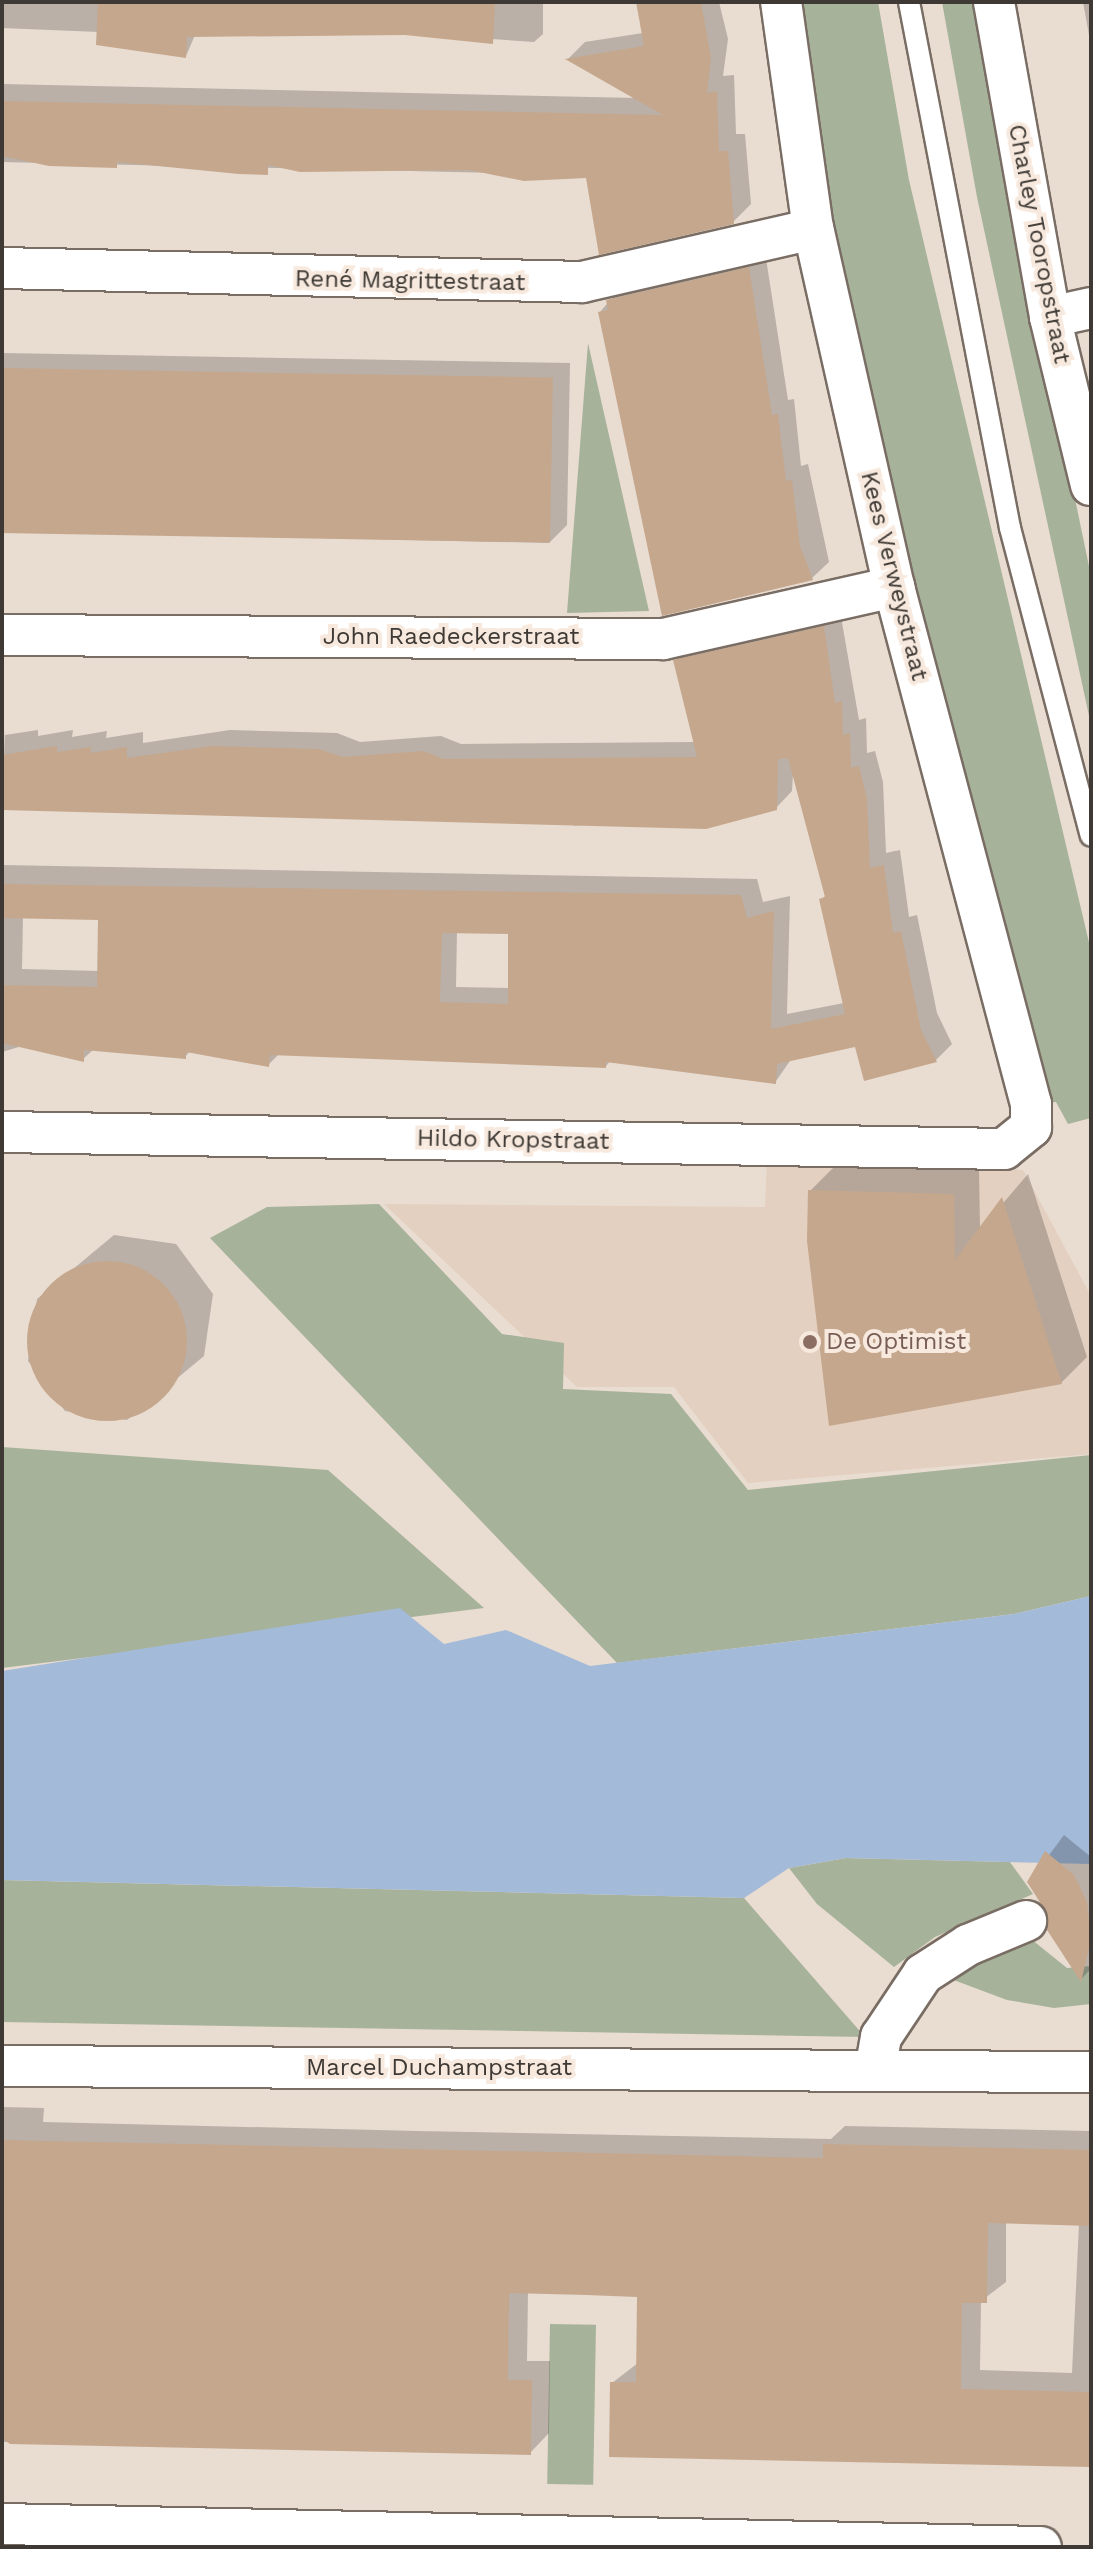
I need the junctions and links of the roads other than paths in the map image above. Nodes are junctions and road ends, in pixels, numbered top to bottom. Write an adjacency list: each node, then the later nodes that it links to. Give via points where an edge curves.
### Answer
1 (781, 2): 4 (street, Kees Verweystraat)
2 (909, 2): 11 (lane, via 1010,528)
3 (994, 2): 7 (street, Charley Tooropstraat)
4 (813, 229): 5 (street, René Magrittestraat, via 582,282); 9 (street, Kees Verweystraat)
5 (2, 268)
6 (1091, 308): 7 (street)
7 (1050, 317): 8 (street, Charley Tooropstraat)
8 (1091, 485)
9 (894, 587): 10 (street, John Raedeckerstraat, via 663,639); 13 (street, Kees Verweystraat, via 1031,1104 1031,1127)
10 (2, 635)
11 (1091, 836)
12 (2, 1132): 13 (street, Hildo Kropstraat, via 1004,1149)
13 (1021, 1139)
14 (1026, 1921): 16 (street, via 923,1974 881,2037)
15 (2, 2066): 16 (street, Marcel Duchampstraat)
16 (875, 2071): 17 (street, Marcel Duchampstraat)
17 (1091, 2072)
18 (2, 2524): 19 (street)
19 (1041, 2547)

